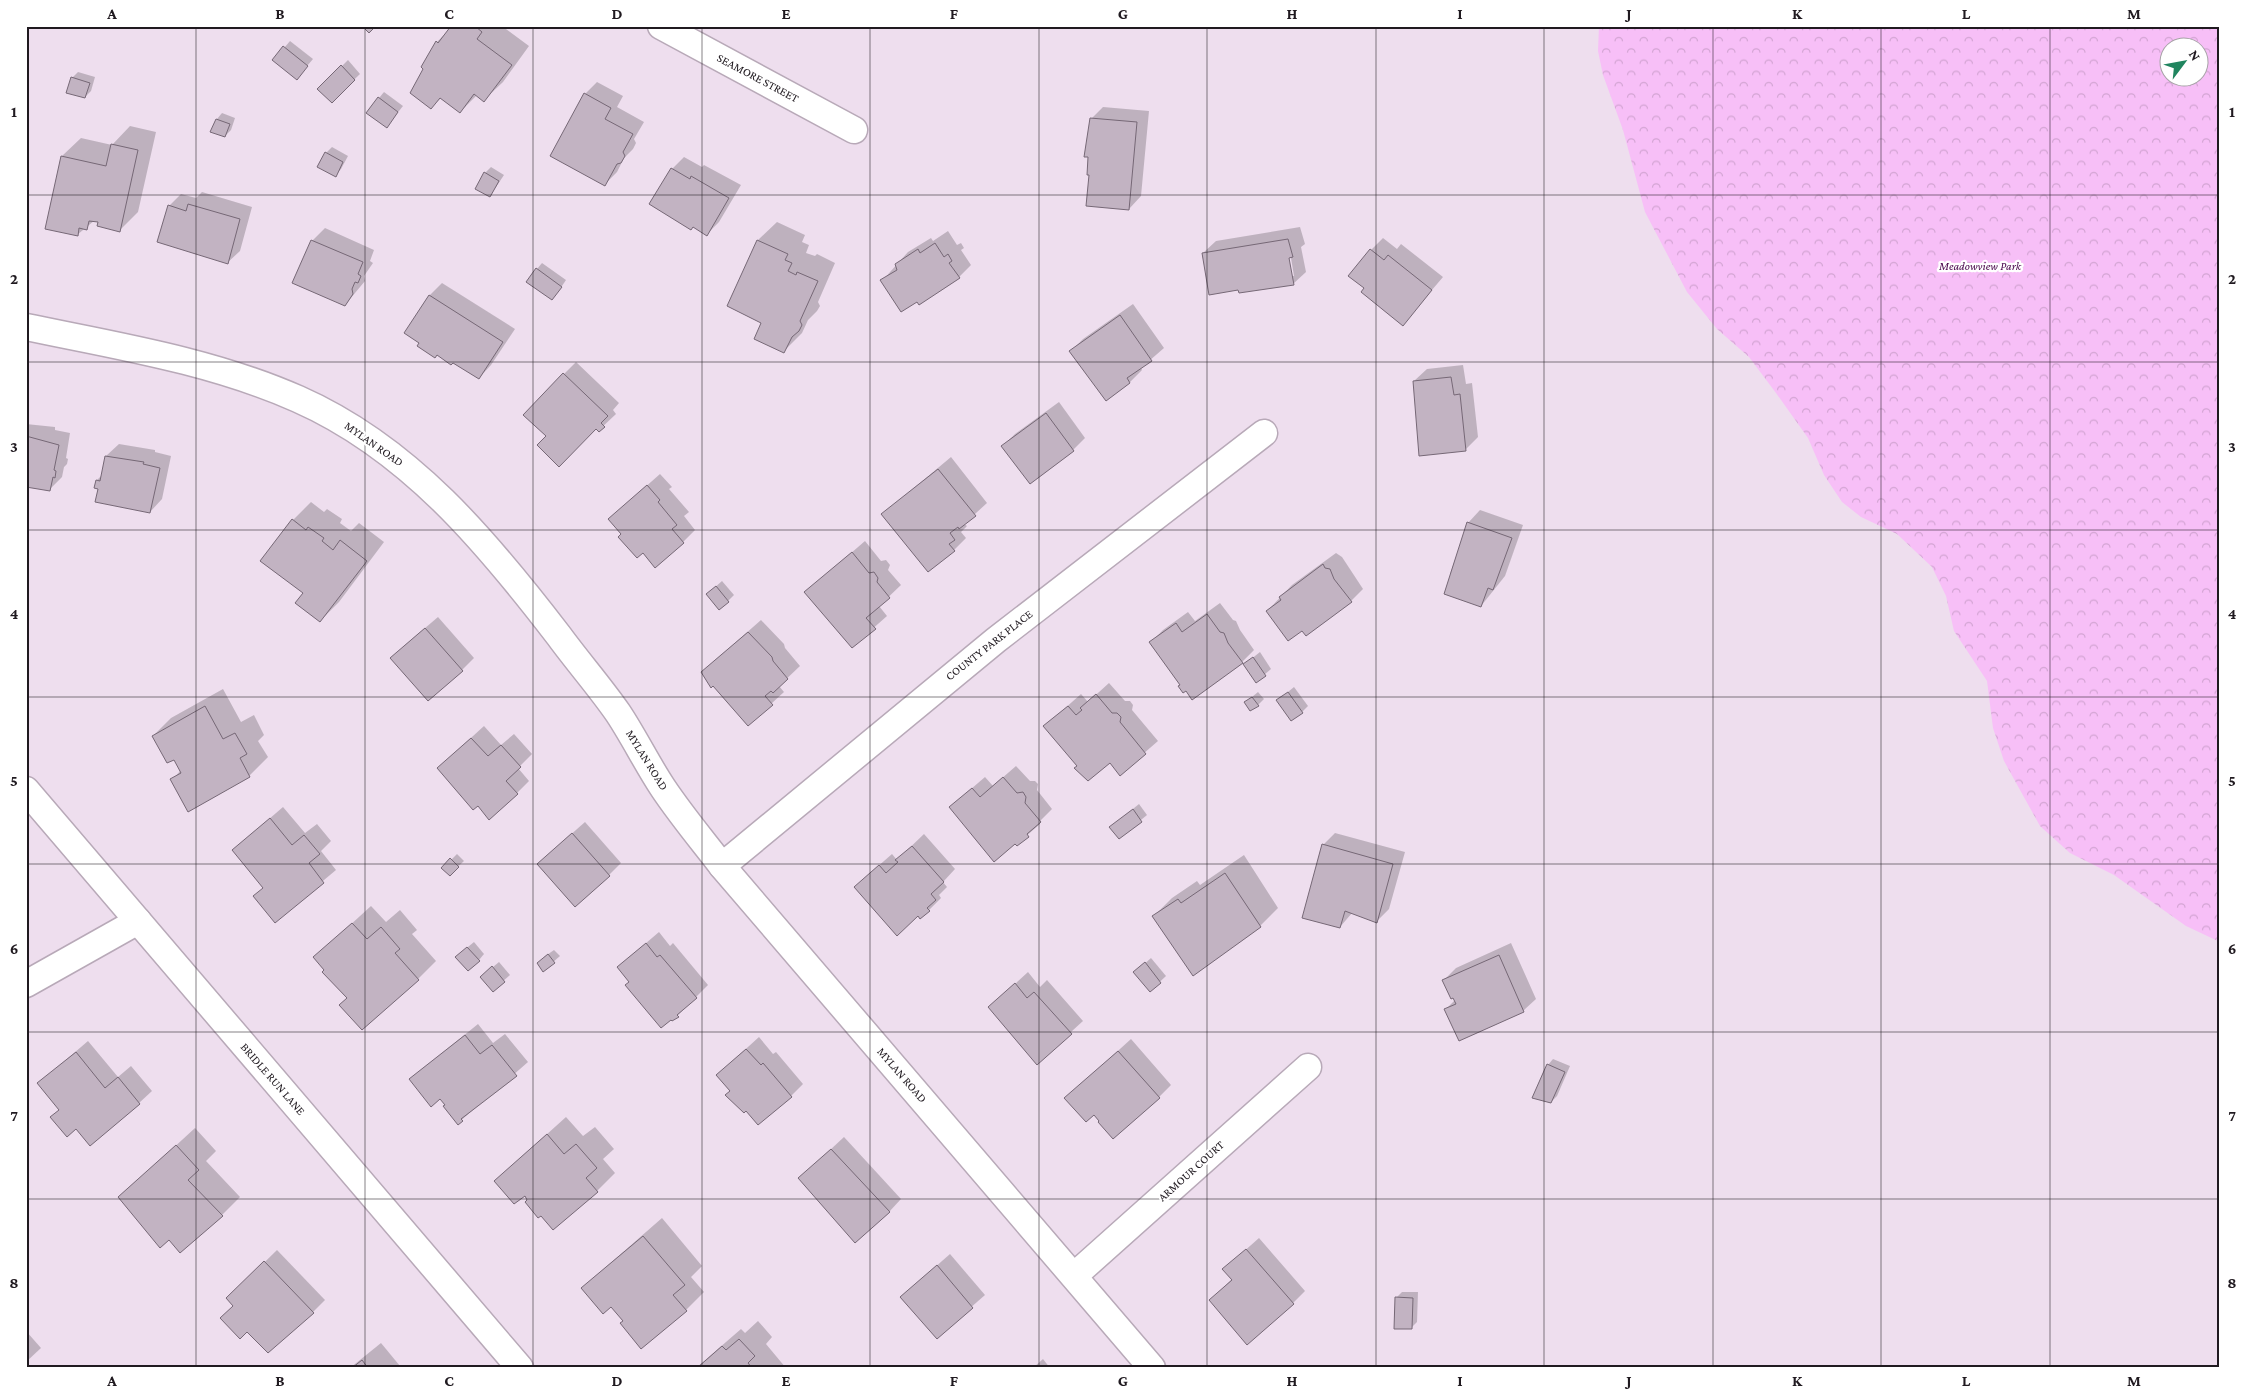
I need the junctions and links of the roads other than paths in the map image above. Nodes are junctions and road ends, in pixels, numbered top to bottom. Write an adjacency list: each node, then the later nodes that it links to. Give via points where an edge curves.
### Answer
1 (661, 26): 2 (street, SEAMORE STREET)
2 (854, 130)
3 (26, 327): 6 (street, MYLAN ROAD, via 184,360 241,377 345,423 400,460 458,514 533,603 617,713 664,790)
4 (1264, 433): 6 (street, COUNTY PARK PLACE, via 996,640)
5 (26, 790): 7 (street, BRIDLE RUN LANE)
6 (722, 866): 10 (street, MYLAN ROAD)
7 (138, 921): 8 (street); 11 (street, BRIDLE RUN LANE)
8 (26, 984)
9 (1308, 1067): 10 (street, ARMOUR COURT)
10 (1075, 1276): 12 (street, MYLAN ROAD)
11 (520, 1368)
12 (1152, 1368)

